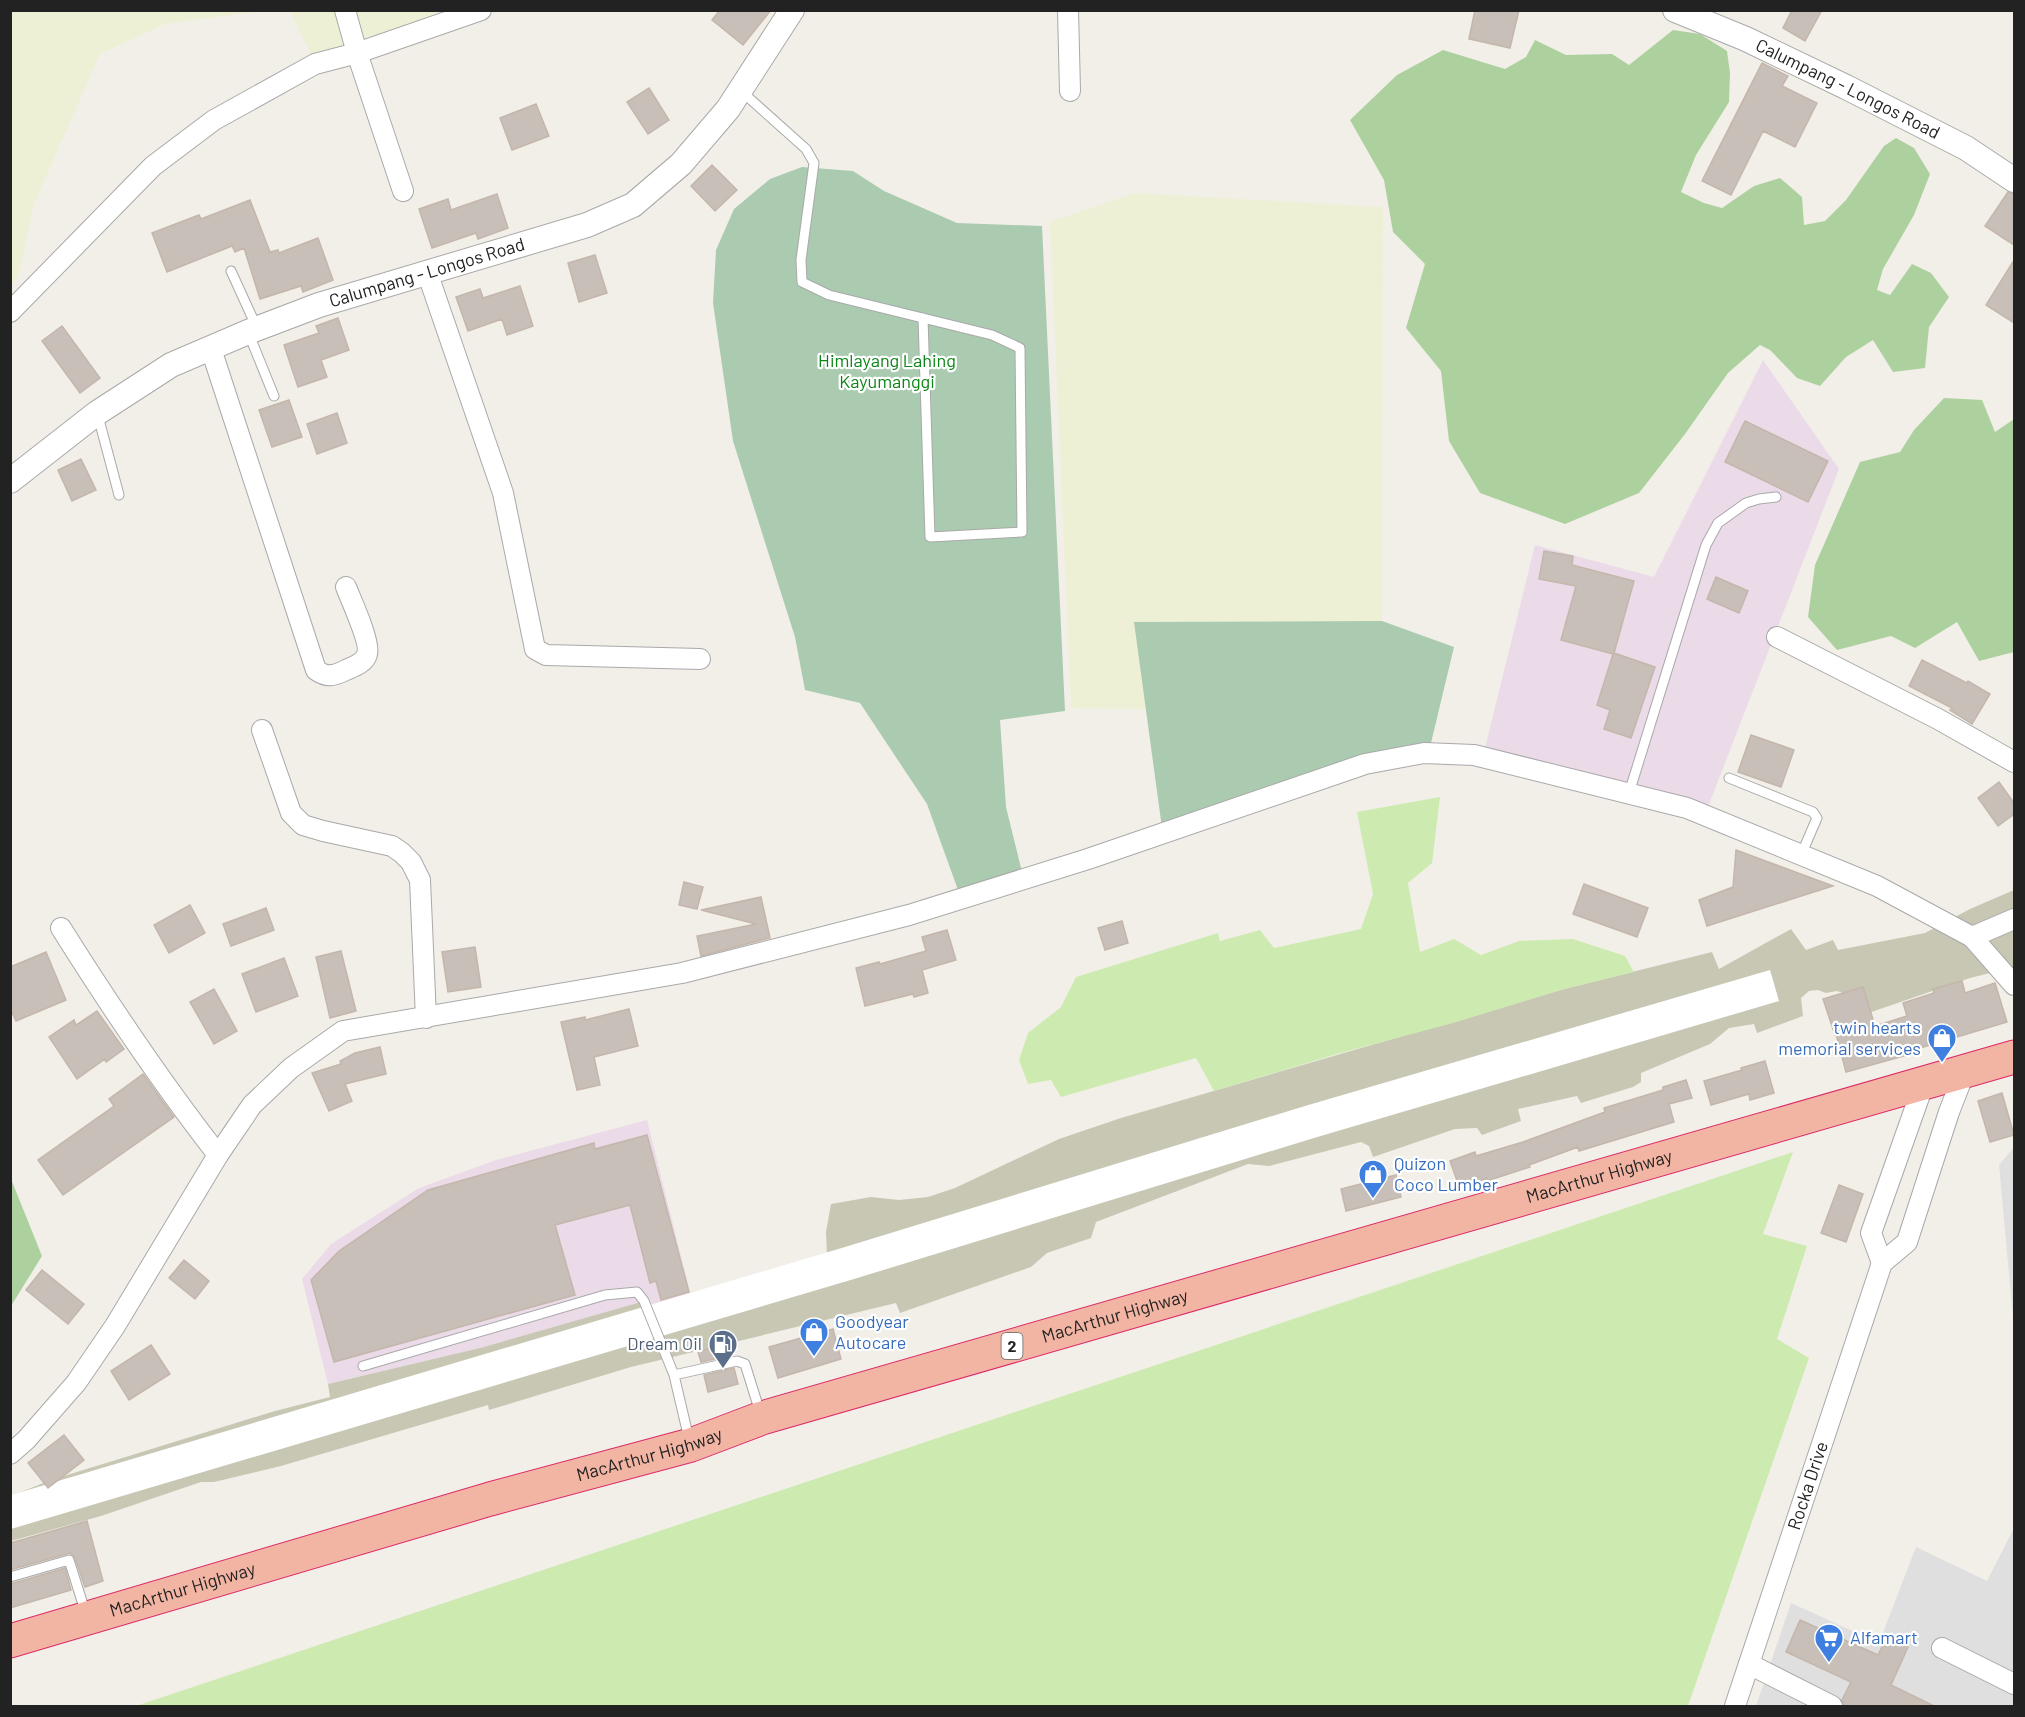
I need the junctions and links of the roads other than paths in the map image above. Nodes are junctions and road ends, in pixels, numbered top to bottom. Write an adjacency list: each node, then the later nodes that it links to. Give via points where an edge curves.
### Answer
1 (345, 10): 6 (street)
2 (481, 10): 6 (street)
3 (792, 10): 7 (street, Calumpang - Longos Road)
4 (1068, 10): 8 (street)
5 (1675, 10): 9 (street, Calumpang - Longos Road, via 1856,92 1966,148)
6 (357, 53): 10 (street); 13 (street, via 315,64 214,120 153,166)
7 (740, 90): 12 (street, Calumpang - Longos Road, via 681,164 633,205 587,225); 14 (lane, via 806,149 814,163 801,260 802,282 829,295)
8 (1070, 91)
9 (2014, 180)
10 (403, 191)
11 (231, 270): 15 (lane)
12 (427, 272): 15 (street, Calumpang - Longos Road); 24 (street, via 503,493 535,649 546,655)
13 (10, 312)
14 (923, 318): 14 (lane, via 930,537 1022,532 1020,348 992,335)
15 (253, 330): 16 (street, Calumpang - Longos Road); 17 (lane)
16 (211, 349): 18 (street, Calumpang - Longos Road, via 171,365); 22 (street, via 316,670 324,676 334,676 367,655 368,644)
17 (274, 396)
18 (97, 413): 19 (street, Calumpang - Longos Road); 20 (lane)
19 (10, 482)
20 (119, 495)
21 (1776, 497): 28 (lane, via 1746,503 1718,523 1706,545)
22 (346, 588)
23 (1777, 637): 26 (street)
24 (700, 659)
25 (262, 730): 34 (street, via 291,813 303,825 392,846 411,862 420,880)
26 (2014, 762)
27 (1729, 778): 29 (lane, via 1813,812 1817,818)
28 (1629, 793): 29 (street, via 1687,808); 34 (street, via 1474,755 1424,753 1365,764 1088,860 909,915 682,973)
29 (1801, 855): 32 (street, via 1877,886)
30 (2014, 919): 32 (street)
31 (60, 928): 38 (street, via 173,1097)
32 (1972, 937): 33 (street)
33 (2014, 985)
34 (426, 1018): 38 (street, via 343,1031 270,1087 252,1105)
35 (2014, 1057): 36 (highway, MacArthur Highway / 2)
36 (1965, 1071): 37 (highway, MacArthur Highway / 2); 39 (street, via 1907,1242)
37 (1924, 1083): 39 (street, via 1871,1233); 42 (highway, MacArthur Highway / 2)
38 (218, 1155): 44 (street, via 76,1383)
39 (1882, 1263): 49 (street, Rocka Drive)
40 (363, 1366): 41 (lane, via 605,1295 637,1292)
41 (674, 1375): 42 (lane, via 741,1362 745,1364); 43 (lane)
42 (762, 1418): 43 (highway, MacArthur Highway / 2)
43 (690, 1445): 46 (highway, MacArthur Highway / 2, via 490,1499)
44 (10, 1454)
45 (10, 1577): 46 (lane, via 69,1560)
46 (87, 1619): 47 (highway, MacArthur Highway / 2)
47 (10, 1641)
48 (1942, 1648): 50 (street)
49 (1749, 1664): 51 (street, Rocka Drive); 52 (street)
50 (2014, 1684)
51 (1741, 1705)
52 (1832, 1707)

